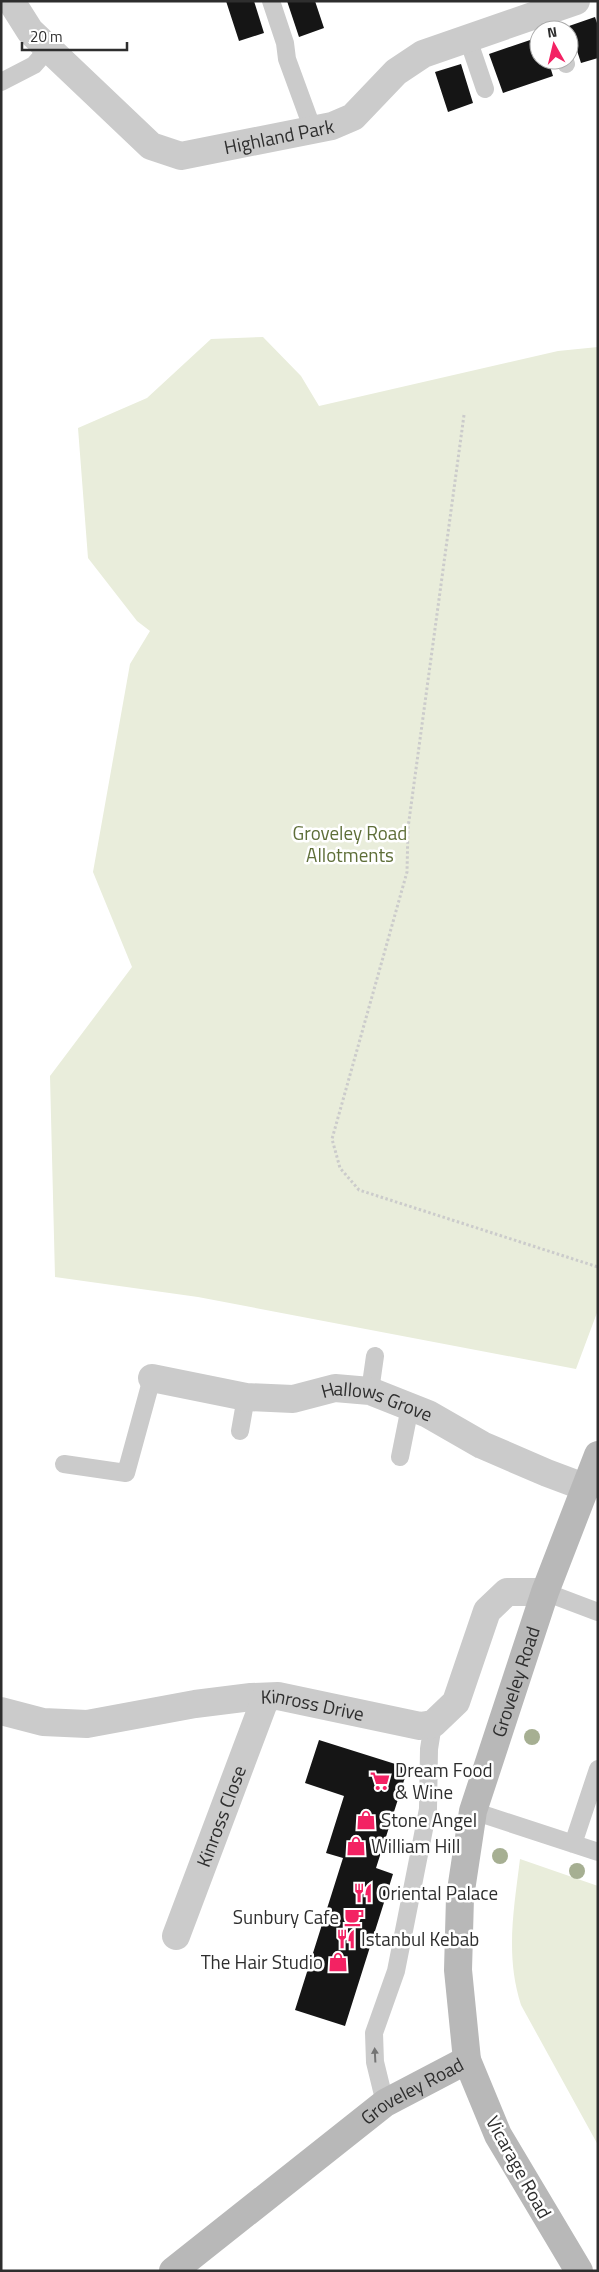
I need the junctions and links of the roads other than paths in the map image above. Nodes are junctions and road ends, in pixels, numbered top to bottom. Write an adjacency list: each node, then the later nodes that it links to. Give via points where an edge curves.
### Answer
1 (11, 1): 7 (street, Highland Park, via 30,31)
2 (271, 1): 10 (lane, via 285,42 287,59)
3 (576, 1): 4 (street, Highland Park)
4 (551, 20)
5 (529, 26): 6 (street, Highland Park)
6 (468, 39): 9 (lane); 10 (street, Highland Park, via 423,54 396,72 353,117)
7 (48, 49): 8 (lane, via 34,65); 10 (street, Highland Park, via 151,146 180,156)
8 (1, 82)
9 (485, 89)
10 (313, 130)
11 (375, 1356): 13 (lane)
12 (152, 1378): 14 (street, Hallows Grove); 19 (lane, via 126,1473)
13 (370, 1391): 14 (street, Hallows Grove, via 335,1388 293,1399); 15 (street, Hallows Grove)
14 (246, 1397): 16 (lane)
15 (410, 1407): 18 (lane); 20 (street, Hallows Grove, via 482,1445)
16 (240, 1431)
17 (598, 1455): 20 (street, Groveley Road)
18 (400, 1457)
19 (64, 1464)
20 (587, 1488): 21 (street, Groveley Road)
21 (545, 1592): 22 (lane); 25 (street, via 507,1592 487,1611 456,1702); 27 (street, Groveley Road)
22 (598, 1612)
23 (266, 1697): 24 (street, Kinross Drive, via 196,1704 86,1724 43,1722); 25 (street, Kinross Drive, via 278,1696 420,1726); 30 (street, Kinross Close)
24 (1, 1712)
25 (433, 1724): 32 (lane, one-way to 25, via 375,2062 374,2033 396,1971 428,1809)
26 (598, 1769): 28 (lane)
27 (473, 1811): 28 (lane); 31 (street, Groveley Road, via 460,1897 458,1952)
28 (573, 1844): 29 (lane)
29 (598, 1852)
30 (176, 1936)
31 (467, 2060): 32 (street, Groveley Road); 34 (street, Vicarage Road, via 498,2135)
32 (385, 2103): 33 (street, Groveley Road)
33 (173, 2271)
34 (579, 2271)

